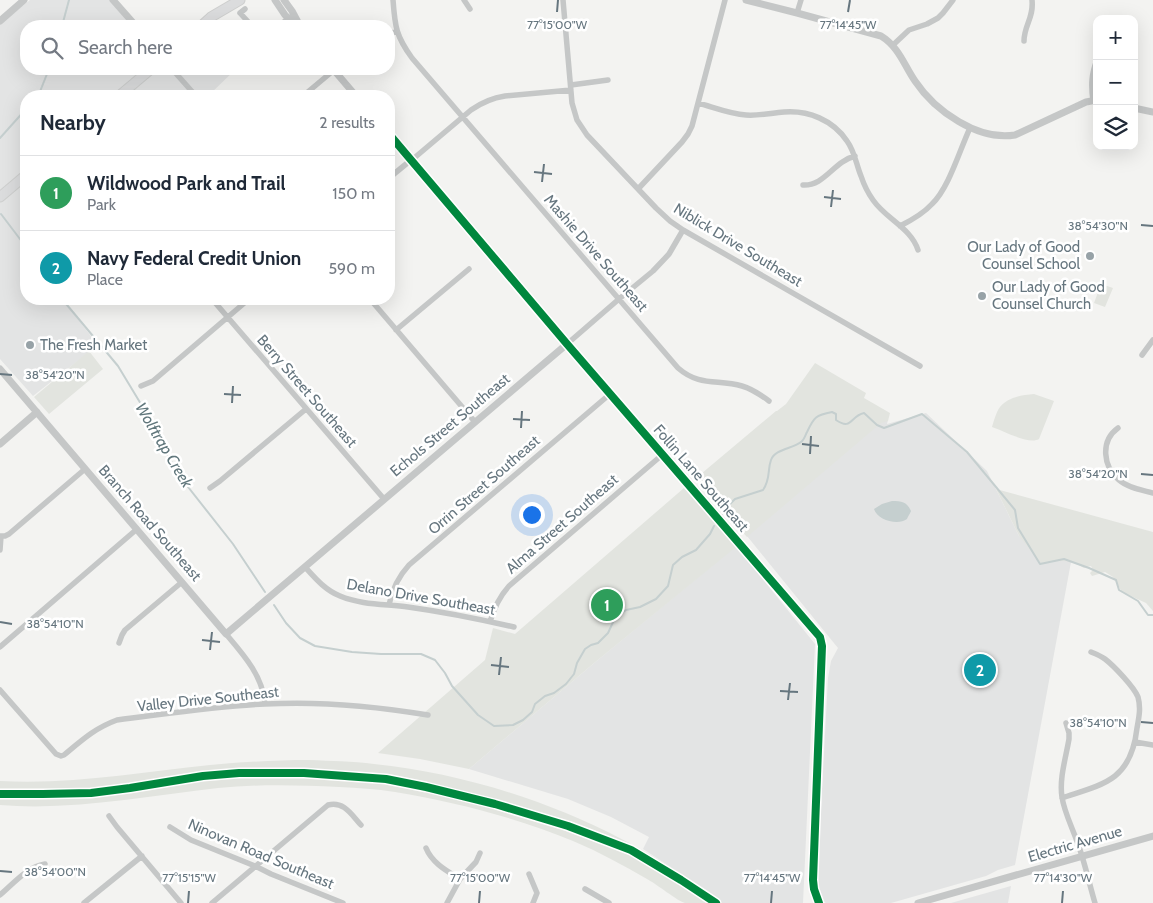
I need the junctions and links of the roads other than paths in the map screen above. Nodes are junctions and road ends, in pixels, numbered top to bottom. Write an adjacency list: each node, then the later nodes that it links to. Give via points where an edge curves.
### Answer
1 (24, 0): 25 (street)
2 (112, 0): 20 (street)
3 (228, 0): 18 (main road)
4 (240, 0): 18 (main road)
5 (275, 0): 19 (street)
6 (284, 0): 24 (street)
7 (393, 0): 26 (street, Mashie Drive Southeast)
8 (464, 0): 16 (street)
9 (563, 0): 35 (street, Niblick Drive Southeast)
10 (725, 0): 42 (street)
11 (746, 0): 17 (street)
12 (801, 0): 17 (street)
13 (952, 0): 28 (street, via 938,18 910,30)
14 (1032, 0): 27 (street)
15 (245, 9): 22 (street, via 240,13)
16 (470, 9)
17 (797, 13): 28 (street, via 880,36)
18 (212, 17): 21 (main road)
19 (288, 18): 23 (street)
20 (130, 20)
21 (208, 20)
22 (246, 20)
23 (290, 20)
24 (296, 20)
25 (0, 21)
26 (397, 32): 45 (street, Mashie Drive Southeast, via 412,58)
27 (1024, 41)
28 (893, 45): 46 (street, via 930,99)
29 (1093, 69): 40 (street)
30 (144, 75): 36 (main road)
31 (177, 75): 37 (street)
32 (328, 75): 38 (street)
33 (338, 75): 39 (street)
34 (608, 80): 35 (street)
35 (571, 87): 45 (street, via 496,98 479,104); 53 (street, Niblick Drive Southeast, via 574,113 582,128)
36 (126, 90)
37 (191, 90)
38 (310, 90)
39 (351, 90)
40 (1093, 92)
41 (1093, 100): 46 (street, via 1008,136)
42 (698, 103): 48 (street, via 747,115 809,114 836,129 848,142); 53 (street, via 688,134)
43 (1138, 109): 44 (street)
44 (1153, 112)
45 (463, 117): 49 (street); 59 (street, Mashie Drive Southeast)
46 (970, 128): 55 (street, via 938,198 922,214)
47 (395, 141): 49 (street, Follin Lane Southeast)
48 (854, 156): 52 (street, via 842,161 820,181); 55 (street, via 872,199)
49 (411, 160): 50 (street); 66 (street, Follin Lane Southeast)
50 (395, 173)
51 (20, 180): 54 (main road)
52 (803, 184)
53 (638, 190): 56 (street, Niblick Drive Southeast)
54 (0, 198)
55 (900, 226): 57 (street, via 911,236)
56 (683, 230): 59 (street, Echols Street Southeast, via 663,262); 68 (street, Niblick Drive Southeast)
57 (918, 250)
58 (469, 269): 64 (street)
59 (619, 299): 66 (street, Echols Street Southeast); 72 (street, Mashie Drive Southeast, via 686,374 699,380 743,386)
60 (217, 305): 63 (street, Berry Street Southeast)
61 (243, 305): 63 (street)
62 (375, 305): 64 (street)
63 (227, 318): 70 (street, via 153,381); 73 (street, Berry Street Southeast)
64 (396, 330): 75 (street)
65 (1153, 340): 67 (street)
66 (567, 344): 71 (street, Follin Lane Southeast); 75 (street, Echols Street Southeast)
67 (1142, 355)
68 (920, 366)
69 (0, 369): 74 (street, Branch Road Southeast)
70 (141, 386)
71 (610, 394): 78 (street, Follin Lane Southeast); 88 (street, Orrin Street Southeast, via 409,565 396,582)
72 (769, 401)
73 (306, 409): 80 (street); 82 (street, Berry Street Southeast)
74 (37, 412): 77 (street); 79 (street, Branch Road Southeast)
75 (475, 422): 82 (street, Echols Street Southeast)
76 (1118, 428): 81 (street, via 1107,440 1106,458 1110,470 1124,484)
77 (0, 444)
78 (662, 455): 89 (street, Alma Street Southeast, via 509,586 495,605); 123 (street, Follin Lane Southeast, via 822,641 813,880)
79 (85, 469): 83 (street, Branch Road Southeast); 84 (street, via 9,534)
80 (210, 488)
81 (1153, 493)
82 (384, 499): 86 (street, Echols Street Southeast)
83 (137, 529): 87 (street, Branch Road Southeast); 93 (street)
84 (1, 536): 85 (street)
85 (0, 550)
86 (305, 567): 88 (street, Delano Drive Southeast, via 323,586 340,596 358,602); 91 (street, Echols Street Southeast)
87 (182, 582): 91 (street, Branch Road Southeast); 92 (street, via 125,630)
88 (389, 605): 89 (street, Delano Drive Southeast)
89 (490, 622): 90 (street, Delano Drive Southeast)
90 (514, 627)
91 (226, 634): 96 (street, Branch Road Southeast, via 253,670)
92 (119, 643)
93 (0, 647)
94 (1091, 652): 99 (street, via 1106,659 1138,698 1140,712)
95 (0, 690): 96 (street, Valley Drive Southeast, via 61,756 93,731 117,720)
96 (265, 704): 97 (street, Valley Drive Southeast, via 338,704)
97 (428, 715)
98 (1066, 723): 101 (street, via 1069,739)
99 (1135, 742): 100 (street); 101 (street, via 1128,761 1115,776)
100 (1153, 745)
101 (1062, 798): 109 (street)
102 (109, 816): 108 (street)
103 (361, 824): 111 (street, via 338,802 328,805)
104 (170, 827): 111 (street, Ninovan Road Southeast, via 191,840)
105 (1153, 836): 109 (street, Electric Avenue)
106 (426, 848): 113 (street, via 435,862)
107 (480, 853): 113 (street)
108 (142, 856): 116 (street); 117 (street)
109 (1082, 856): 124 (street, Electric Avenue); 125 (street)
110 (45, 864): 115 (street, via 28,871)
111 (255, 866): 118 (street); 119 (street, Ninovan Road Southeast)
112 (529, 874): 121 (street, via 537,893)
113 (460, 880): 120 (street)
114 (585, 889): 122 (street)
115 (0, 895)
116 (84, 903)
117 (181, 903)
118 (212, 903)
119 (343, 903)
120 (447, 903)
121 (533, 903)
122 (609, 903)
123 (819, 903)
124 (918, 903)
125 (1095, 903)

